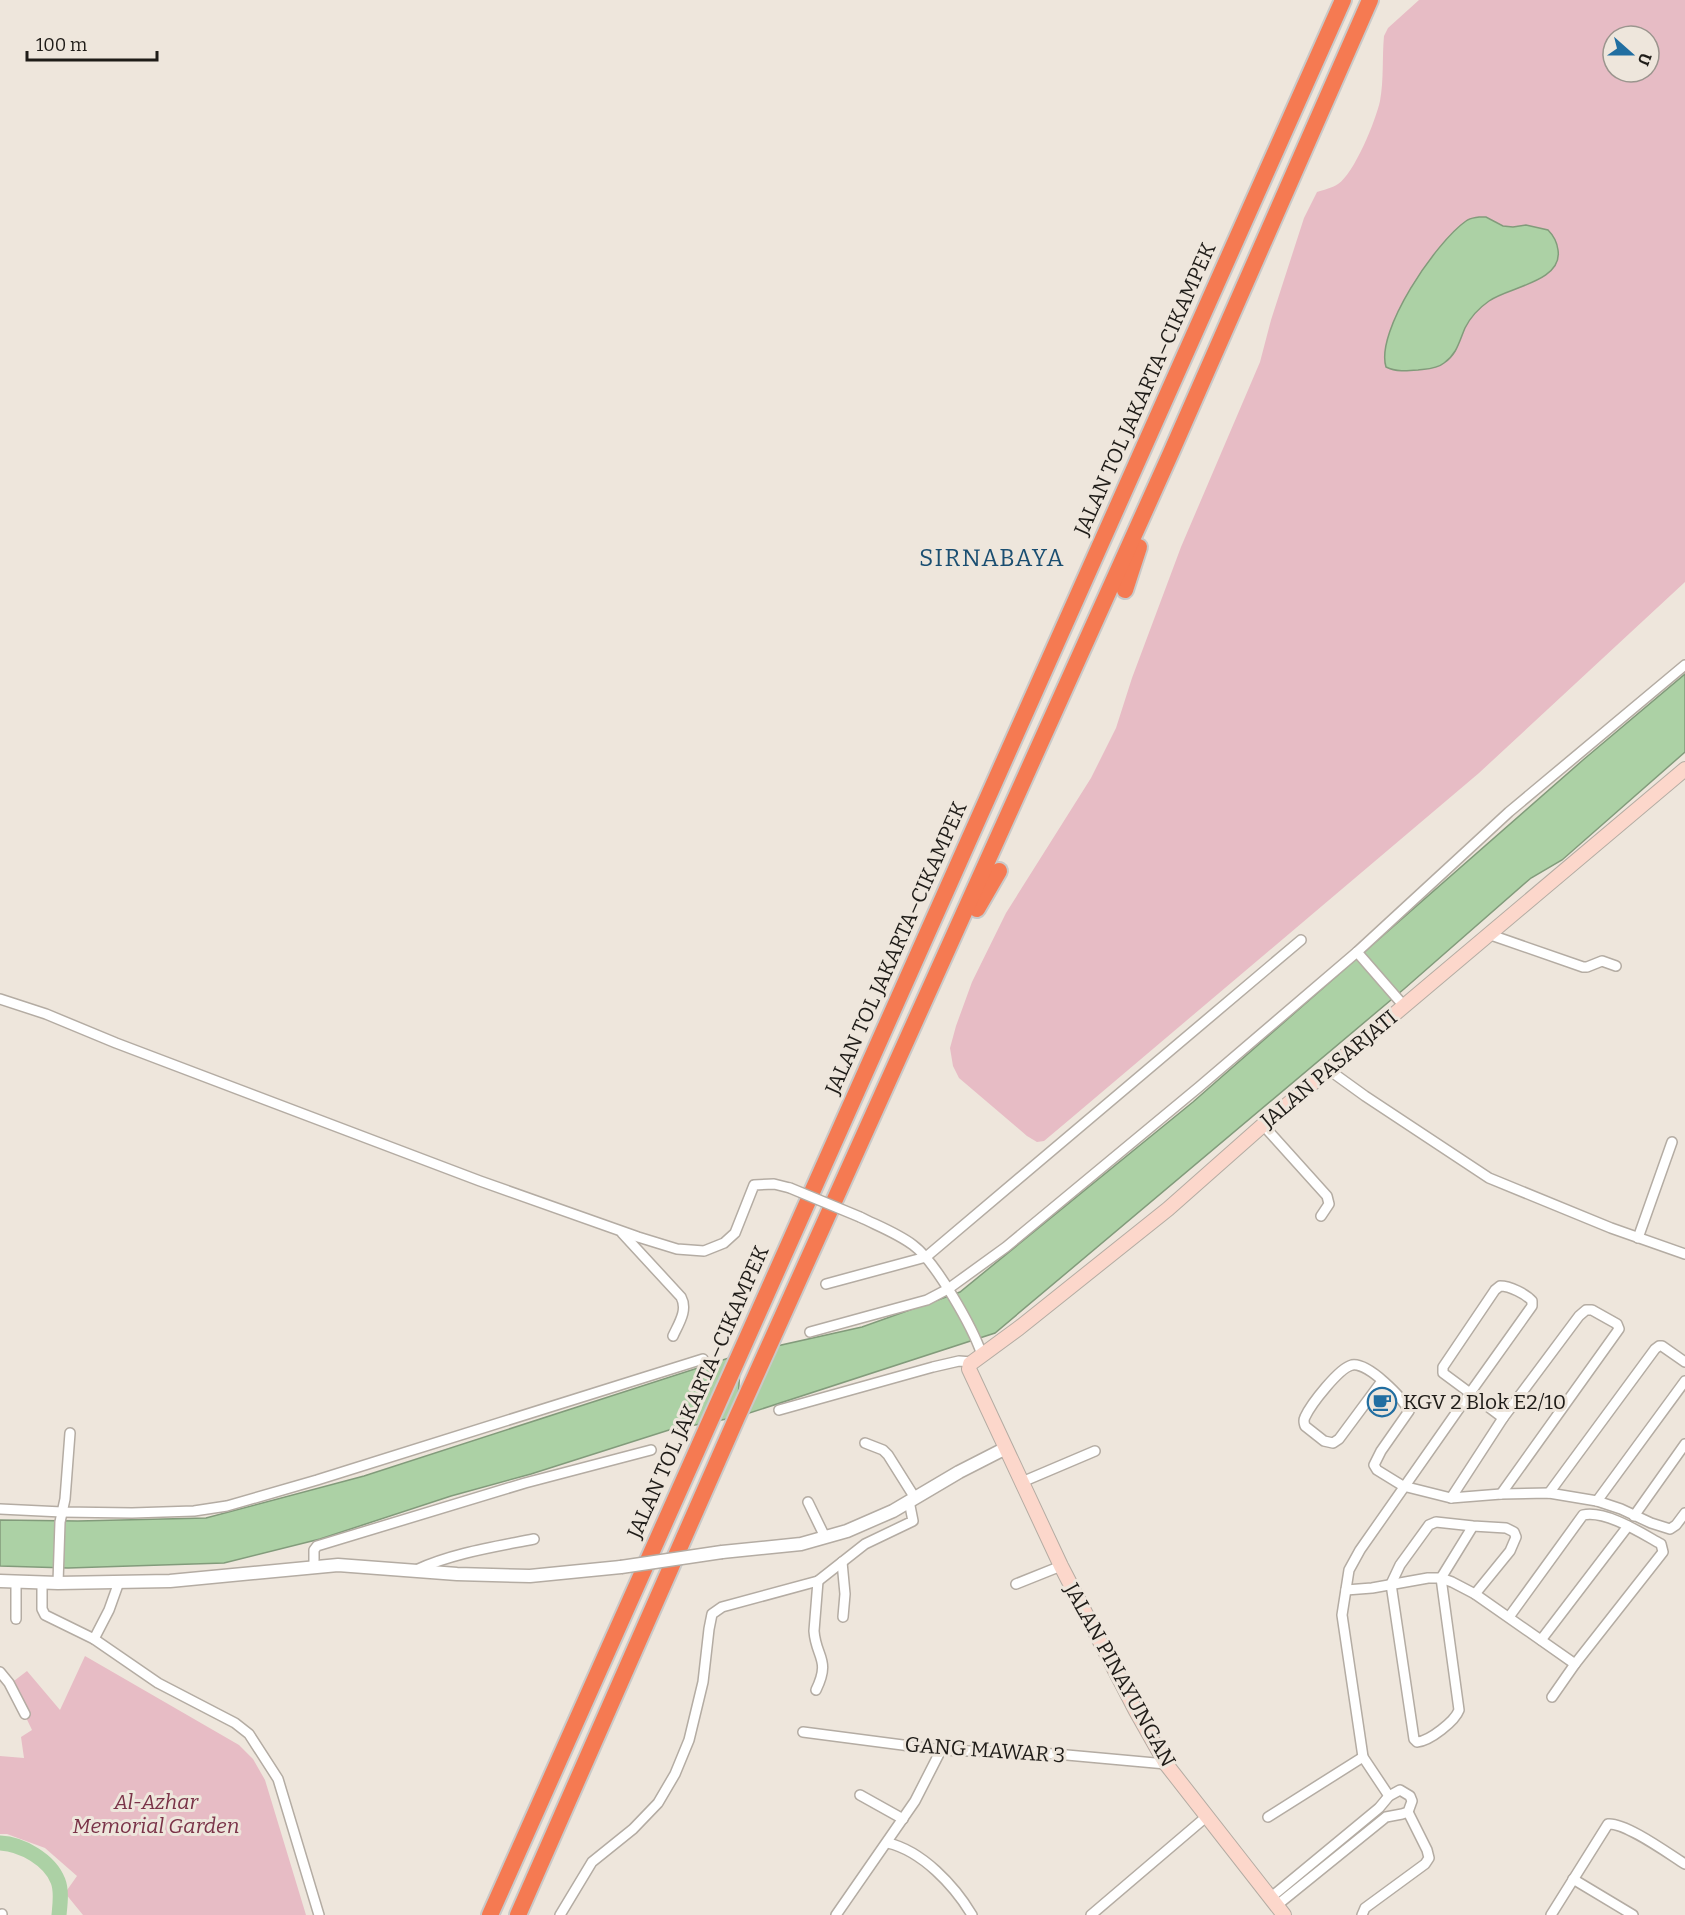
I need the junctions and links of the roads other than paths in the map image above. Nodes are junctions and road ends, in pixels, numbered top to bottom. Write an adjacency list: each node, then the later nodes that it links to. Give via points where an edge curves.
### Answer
1 (1344, 0): 100 (highway, JALAN TOL JAKARTA–CIKAMPEK)
2 (1370, 0): 3 (highway)
3 (1170, 455): 4 (highway); 11 (highway)
4 (1125, 590)
5 (1685, 665): 10 (street, via 1509,812)
6 (1685, 769): 8 (main road, JALAN PASARJATI)
7 (999, 871): 11 (highway)
8 (1488, 934): 12 (street, via 1583,967 1606,960); 14 (main road, JALAN PASARJATI)
9 (1301, 940): 22 (street)
10 (1358, 952): 14 (street); 24 (street)
11 (945, 957): 101 (highway, via 734,1423)
12 (1616, 966)
13 (0, 999): 19 (street)
14 (1404, 1006): 15 (main road, JALAN PASARJATI)
15 (1329, 1070): 16 (main road, JALAN PASARJATI); 20 (street, via 1489,1178)
16 (1263, 1125): 18 (street, via 1327,1196 1329,1204); 27 (main road, JALAN PASARJATI, via 1168,1209 1028,1321)
17 (1672, 1142): 20 (street)
18 (1321, 1216)
19 (620, 1231): 22 (street, bridge, via 677,1249 709,1250 735,1233 754,1185 774,1184 860,1217 914,1245); 26 (street, via 681,1297 684,1310)
20 (1638, 1238): 21 (street)
21 (1685, 1254)
22 (926, 1257): 23 (street); 24 (street)
23 (826, 1284)
24 (950, 1293): 25 (street); 27 (street)
25 (810, 1332)
26 (673, 1336)
27 (976, 1356): 33 (street); 38 (main road, JALAN PINAYUNGAN, via 969,1369)
28 (703, 1359): 52 (street, via 227,1506)
29 (1685, 1362): 43 (street, via 1662,1346 1655,1349)
30 (1382, 1381): 30 (street, via 1360,1366 1342,1369 1305,1417 1305,1426 1333,1443); 42 (street, via 1409,1411 1374,1465)
31 (1685, 1381): 47 (street)
32 (1470, 1393): 32 (street, via 1443,1373 1443,1367 1495,1290 1506,1286 1530,1298 1532,1306); 34 (street); 42 (street)
33 (779, 1410)
34 (1503, 1418): 44 (street, via 1586,1310 1617,1324 1619,1329); 45 (street)
35 (70, 1433): 52 (street)
36 (865, 1443): 46 (street, via 888,1455)
37 (1685, 1444): 51 (street)
38 (1006, 1448): 41 (main road, JALAN PINAYUNGAN); 46 (street)
39 (651, 1450): 59 (street, via 320,1545 314,1550)
40 (1095, 1451): 41 (street)
41 (1022, 1482): 58 (main road, JALAN PINAYUNGAN)
42 (1403, 1486): 45 (street); 70 (street, via 1349,1570)
43 (1549, 1493): 44 (street); 47 (street)
44 (1501, 1494): 45 (street)
45 (1450, 1498)
46 (912, 1499): 55 (street, via 863,1525); 57 (street, via 913,1521 865,1544)
47 (1597, 1501): 51 (street)
48 (808, 1502): 55 (street)
49 (0, 1509): 52 (street)
50 (1685, 1513): 51 (street, via 1670,1529)
51 (1634, 1516)
52 (61, 1517): 67 (street)
53 (1473, 1526): 61 (street); 69 (street, via 1436,1522 1429,1525); 71 (street, via 1506,1528 1516,1537 1510,1551)
54 (1628, 1526): 73 (street, via 1591,1513 1583,1515); 76 (street); 77 (street, via 1661,1544 1663,1552)
55 (825, 1537): 60 (street, bridge, via 780,1547 530,1576)
56 (534, 1539): 60 (street, via 437,1560)
57 (842, 1562): 63 (street); 72 (street)
58 (1061, 1566): 68 (street); 85 (main road, JALAN PINAYUNGAN)
59 (314, 1567): 60 (street); 66 (street, via 195,1580)
60 (416, 1570)
61 (1441, 1578): 69 (street); 69 (street, via 1459,1710 1456,1718 1422,1742 1414,1739); 71 (street)
62 (0, 1581): 64 (street)
63 (818, 1581): 79 (street, via 814,1631 823,1671); 102 (street, via 722,1607 712,1614 703,1682 689,1740 675,1774 658,1803 592,1862)
64 (16, 1582): 65 (street); 74 (street)
65 (42, 1582): 67 (street); 75 (street, via 45,1615)
66 (119, 1582): 67 (street); 75 (street)
67 (58, 1583)
68 (1016, 1584)
69 (1391, 1584): 70 (street)
70 (1346, 1590): 84 (street, via 1342,1614)
71 (1475, 1594): 73 (street)
72 (843, 1617)
73 (1509, 1617): 76 (street)
74 (16, 1619)
75 (94, 1639): 99 (street, via 158,1683 249,1734 278,1779)
76 (1541, 1640): 77 (street)
77 (1575, 1664): 80 (street)
78 (0, 1672): 81 (street)
79 (816, 1690)
80 (1552, 1697)
81 (25, 1714)
82 (803, 1732): 83 (street, GANG MAWAR 3)
83 (941, 1750): 85 (street, GANG MAWAR 3, via 1056,1754); 92 (street)
84 (1363, 1757): 87 (street); 91 (street)
85 (1166, 1764): 90 (main road, JALAN PINAYUNGAN)
86 (860, 1795): 92 (street)
87 (1389, 1796): 88 (street); 89 (street, via 1400,1790 1410,1796)
88 (1374, 1812): 93 (street); 97 (street)
89 (1407, 1812): 93 (street); 105 (street, via 1429,1858 1365,1908)
90 (1206, 1816): 97 (main road, JALAN PINAYUNGAN); 104 (street)
91 (1268, 1817)
92 (903, 1819): 94 (street)
93 (1380, 1821): 97 (street)
94 (888, 1844): 98 (street); 103 (street, via 903,1847 930,1867 958,1893)
95 (1685, 1864): 96 (street, via 1627,1828 1611,1823 1606,1825)
96 (1573, 1879): 106 (street); 107 (street)
97 (1277, 1906)
98 (839, 1914)
99 (319, 1915)
100 (490, 1915)
101 (518, 1915)
102 (560, 1915)
103 (972, 1915)
104 (1091, 1915)
105 (1362, 1915)
106 (1551, 1915)
107 (1632, 1915)

